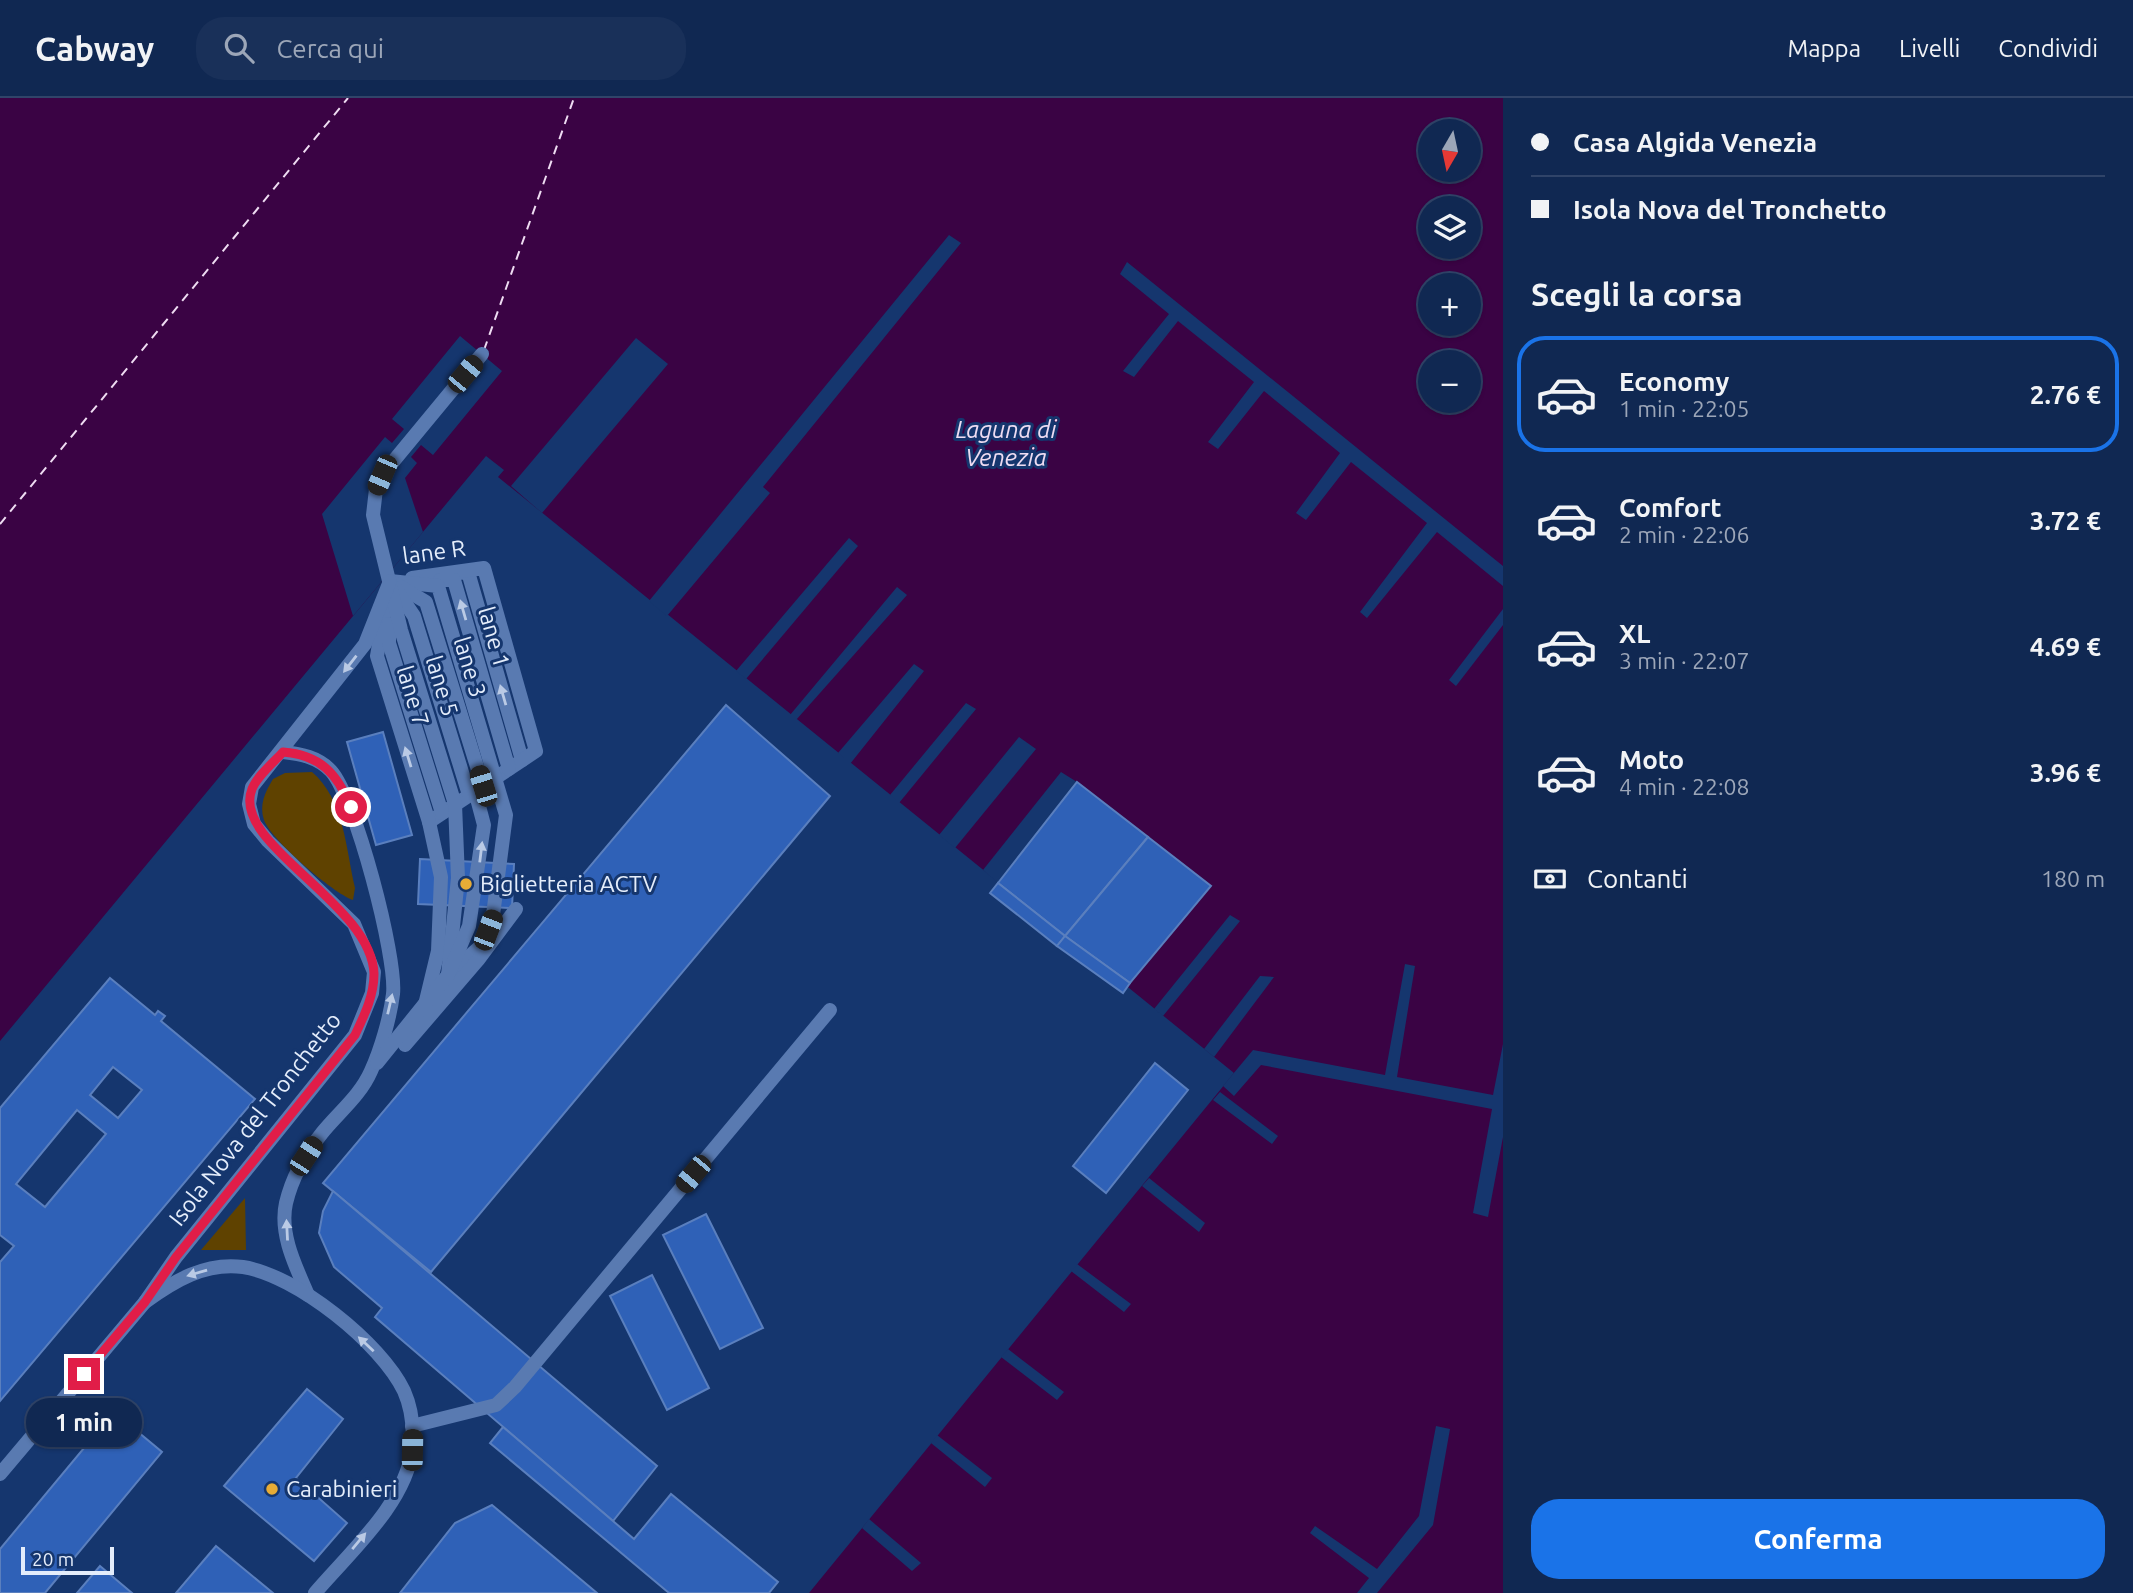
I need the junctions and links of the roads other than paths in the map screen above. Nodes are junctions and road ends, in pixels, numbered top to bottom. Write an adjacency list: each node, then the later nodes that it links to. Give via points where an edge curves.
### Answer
1 (482, 354): 2 (street, via 382,475 376,489 373,515)
2 (390, 581): 3 (street, one-way to 3, via 365,644); 4 (street, lane R, one-way to 2, via 468,572); 4 (street, lane R, via 484,568 536,751); 5 (street, via 438,586); 6 (street, via 414,616); 7 (street, via 389,643); 8 (street, lane 7, one-way to 2, via 377,656)
3 (283, 752): 13 (street, Isola Nova del Tronchetto, one-way to 3, via 393,993 379,910 351,807 344,789 325,765); 16 (street, Isola Nova del Tronchetto, via 252,787 249,804 254,824 354,924 374,972 372,993 355,1035)
4 (522, 760): 5 (street)
5 (502, 774): 6 (street); 10 (street, via 506,814 493,915 482,944)
6 (476, 791): 7 (street); 10 (street, one-way to 6, via 468,926 477,878 484,825)
7 (449, 808): 8 (street); 10 (street, via 458,878)
8 (429, 822): 11 (street, lane 7, via 441,877 438,951)
9 (516, 909): 14 (street, via 478,960)
10 (448, 975): 11 (street)
11 (425, 1005): 13 (street)
12 (831, 1010): 17 (street, via 515,1387 496,1405)
13 (372, 1070): 14 (street, Isola Nova del Tronchetto)
14 (358, 1094): 15 (street, Isola Nova del Tronchetto, one-way to 14, via 288,1245 286,1206 296,1172 320,1135)
15 (308, 1295): 16 (street, Isola Nova del Tronchetto, one-way to 16, via 275,1275 241,1267 204,1270 175,1280); 17 (street, Isola Nova del Tronchetto, one-way to 15, via 404,1391 387,1364)
16 (145, 1302): 18 (street, Isola Nova del Tronchetto)
17 (412, 1426): 19 (street, Isola Nova del Tronchetto, one-way to 17, via 391,1503 406,1476)
18 (0, 1474)
19 (316, 1593)

